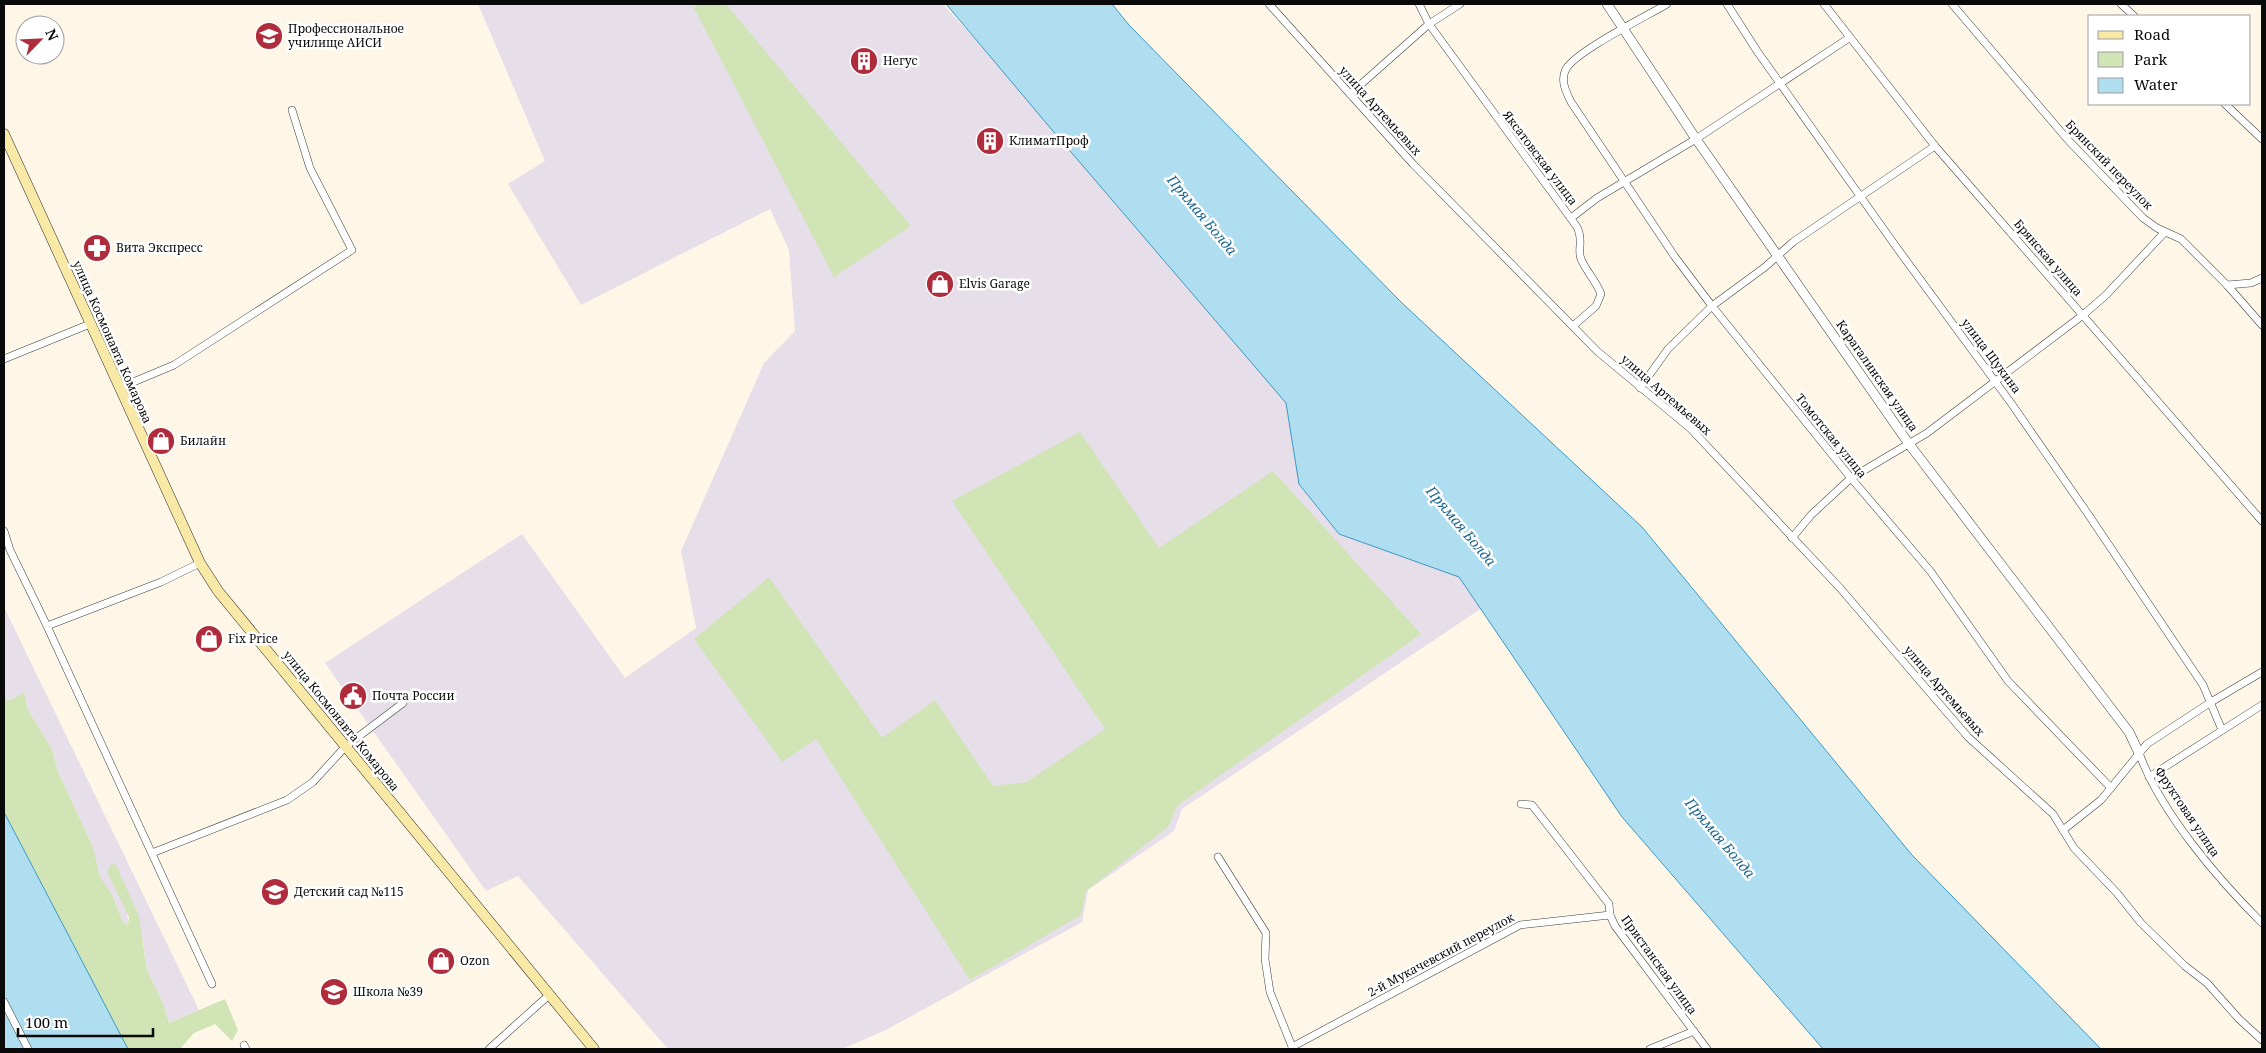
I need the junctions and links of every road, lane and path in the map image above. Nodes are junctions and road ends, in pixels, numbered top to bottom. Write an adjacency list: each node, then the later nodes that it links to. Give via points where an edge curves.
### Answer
1 (1269, 4): 15 (street, улица Артемьевых)
2 (1419, 4): 11 (street, Яксатовская улица)
3 (1460, 4): 11 (street)
4 (1607, 4): 12 (street, Карагалинская улица)
5 (1667, 4): 12 (street)
6 (1727, 4): 14 (street, улица Щукина)
7 (1824, 4): 13 (street, Брянская улица)
8 (1954, 4): 25 (street, Брянский переулок, via 2068,140 2143,218)
9 (2121, 4): 10 (street)
10 (2133, 15)
11 (1429, 24): 15 (street); 24 (street, Яксатовская улица)
12 (1624, 29): 19 (street, Карагалинская улица); 22 (street, Томотская улица, via 1574,60 1566,68 1564,78 1571,102)
13 (1849, 38): 14 (street); 21 (street, Брянская улица)
14 (1781, 84): 19 (street); 23 (street, улица Щукина)
15 (1350, 94): 33 (street, улица Артемьевых, via 1412,164)
16 (2226, 105): 20 (street)
17 (292, 110): 36 (street, via 310,168 352,250 174,365)
18 (4, 134): 31 (main road, улица Космонавта Комарова)
19 (1696, 139): 22 (street); 26 (street, Карагалинская улица)
20 (2262, 139)
21 (1935, 146): 23 (street); 30 (street, Брянская улица)
22 (1624, 182): 24 (street); 29 (street, Томотская улица)
23 (1860, 195): 26 (street); 35 (street, улица Щукина)
24 (1571, 218): 33 (street, Яксатовская улица, via 1582,237 1581,260 1601,294 1596,306)
25 (2165, 232): 28 (street, Брянский переулок, via 2181,239); 30 (street)
26 (1777, 255): 29 (street); 38 (street, Карагалинская улица)
27 (2262, 278): 28 (street, via 2250,283)
28 (2227, 285): 32 (street, Брянский переулок)
29 (1712, 306): 37 (street, via 1668,349); 39 (street, Томотская улица)
30 (2083, 316): 35 (street); 40 (street, Брянская улица)
31 (90, 324): 34 (street); 36 (main road, улица Космонавта Комарова)
32 (2262, 325)
33 (1573, 326): 37 (street, улица Артемьевых)
34 (4, 359)
35 (1996, 382): 38 (street); 46 (street, улица Щукина, via 2203,685)
36 (119, 388): 43 (main road, улица Космонавта Комарова)
37 (1640, 388): 42 (street, улица Артемьевых, via 1691,429)
38 (1909, 444): 39 (street); 51 (street, Карагалинская улица, via 2129,732)
39 (1851, 478): 42 (street, via 1810,515); 53 (street, Томотская улица, via 1931,572 2008,681)
40 (2262, 521)
41 (4, 531): 44 (street)
42 (1792, 538): 55 (street, улица Артемьевых, via 1840,588 1968,737 2052,814)
43 (200, 563): 44 (street, via 161,582); 50 (main road, улица Космонавта Комарова, via 218,591)
44 (47, 626): 56 (street)
45 (2262, 672): 46 (street)
46 (2211, 702): 49 (street, улица Щукина); 51 (street, via 2174,725)
47 (403, 703): 50 (street)
48 (2262, 705): 49 (street)
49 (2222, 730): 52 (street)
50 (346, 746): 56 (street, via 301,792 287,800); 61 (main road, улица Космонавта Комарова)
51 (2139, 753): 52 (street, Фруктовая улица); 53 (street)
52 (2149, 777): 59 (street, Фруктовая улица, via 2198,851 2234,896)
53 (2111, 788): 55 (street)
54 (1521, 804): 58 (street, Пристанская улица, via 1532,805 1609,904)
55 (2063, 830): 64 (street, улица Артемьевых, via 2074,848 2141,924 2207,983)
56 (152, 853): 60 (street)
57 (1218, 857): 65 (street, via 1266,933 1265,960 1270,992)
58 (1610, 916): 63 (street, Пристанская улица); 65 (street, 2-й Мукачевский переулок, via 1520,925)
59 (2262, 923)
60 (212, 984)
61 (549, 995): 67 (street); 68 (main road, улица Космонавта Комарова)
62 (4, 1002): 66 (street)
63 (1694, 1031): 69 (street); 70 (street, Пристанская улица)
64 (2262, 1040)
65 (1292, 1048)
66 (28, 1049)
67 (489, 1049)
68 (594, 1049)
69 (1650, 1049)
70 (1707, 1049)

